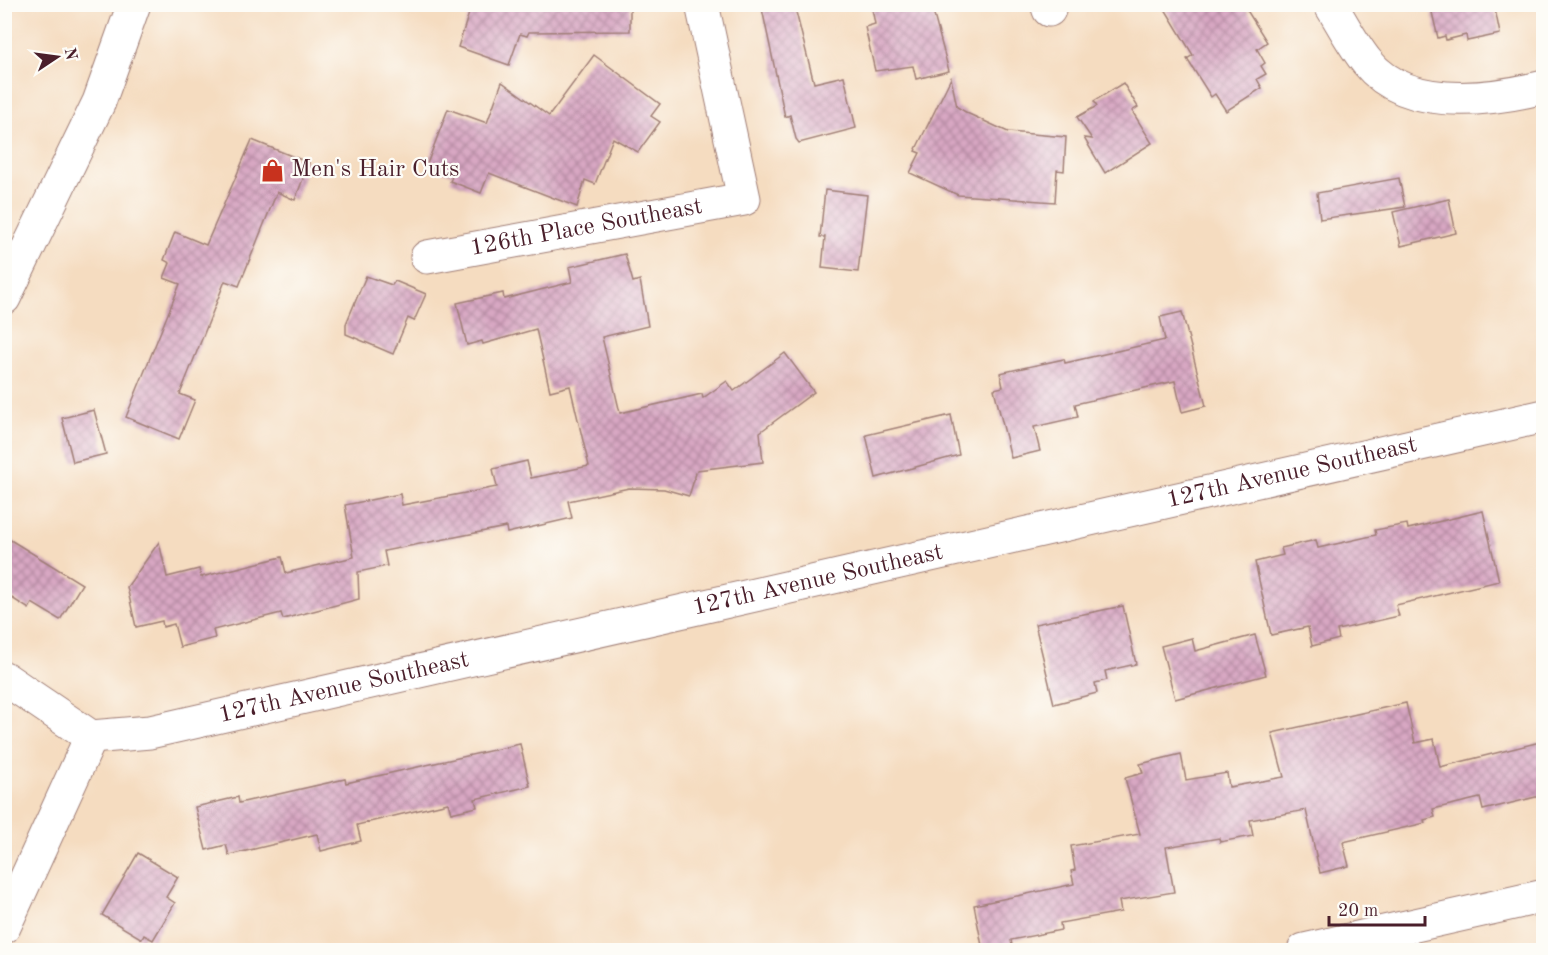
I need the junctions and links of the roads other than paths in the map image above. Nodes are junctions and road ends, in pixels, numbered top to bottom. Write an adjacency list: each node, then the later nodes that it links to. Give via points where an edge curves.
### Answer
1 (134, 4): 6 (street, via 99,102)
2 (702, 4): 5 (street, 126th Place Southeast, via 744,199)
3 (1330, 4): 4 (street, via 1368,64 1399,88 1444,98 1497,98)
4 (1544, 87)
5 (427, 257)
6 (4, 298)
7 (1544, 416): 9 (street, 127th Avenue Southeast, via 150,732)
8 (4, 678): 9 (street)
9 (91, 737): 11 (street)
10 (1544, 896): 12 (street)
11 (4, 927)
12 (1406, 939): 13 (street)
13 (1304, 951)

